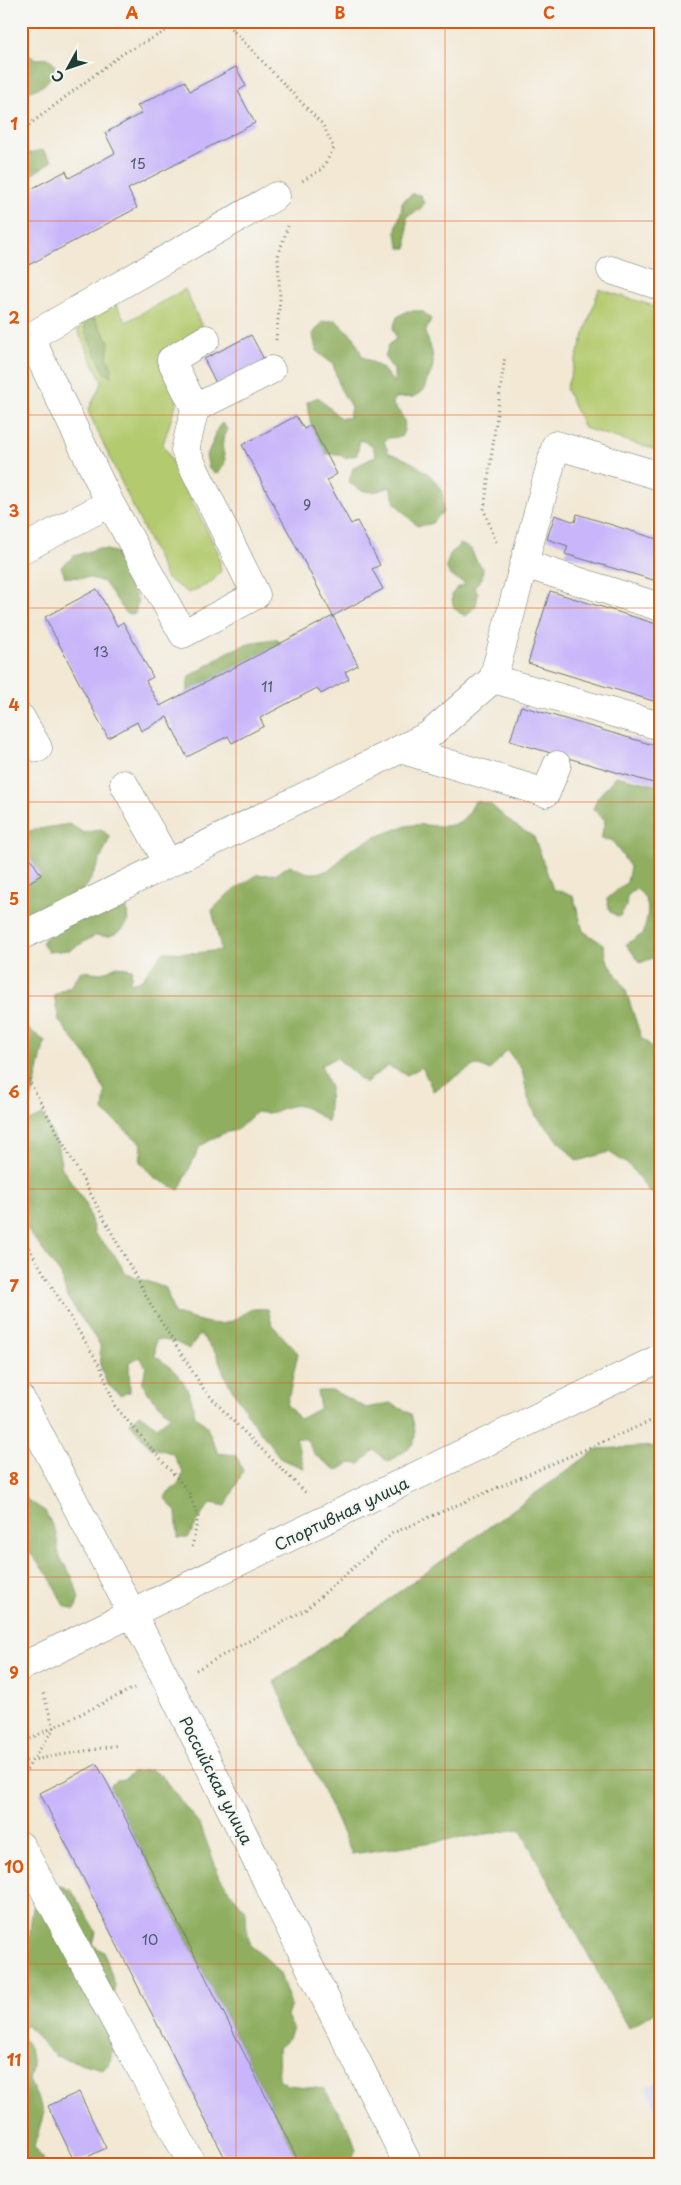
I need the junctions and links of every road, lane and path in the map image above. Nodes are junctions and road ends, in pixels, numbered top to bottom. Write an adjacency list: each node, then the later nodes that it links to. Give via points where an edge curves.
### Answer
1 (185, 21): 3 (path, via 122,54)
2 (224, 21): 4 (path, via 323,125 334,148 322,169)
3 (21, 132)
4 (306, 178): 5 (path); 6 (path)
5 (303, 187)
6 (276, 196): 10 (street)
7 (290, 220): 13 (path, via 278,256 280,299)
8 (611, 270): 9 (street)
9 (660, 286)
10 (26, 327): 16 (street)
11 (206, 340): 14 (street, via 171,360)
12 (505, 356): 18 (path, via 484,510 496,542)
13 (271, 370): 14 (street)
14 (196, 408): 16 (street, via 186,450 256,595 183,634)
15 (660, 476): 18 (street, via 556,446)
16 (110, 503): 17 (street)
17 (21, 550)
18 (524, 564): 19 (street); 20 (street)
19 (660, 607)
20 (493, 679): 22 (street); 24 (street, via 429,735)
21 (21, 718): 23 (street)
22 (660, 726)
23 (38, 748)
24 (400, 749): 25 (street, via 546,793); 27 (street)
25 (557, 765)
26 (124, 784): 27 (street)
27 (168, 863): 28 (street)
28 (21, 936)
29 (21, 1066): 34 (path, via 155,1312 203,1388 310,1497)
30 (21, 1235): 35 (path, via 101,1368 115,1406 188,1491 198,1518)
31 (660, 1358): 34 (street, Спортивная улица)
32 (21, 1399): 36 (street, Российская улица)
33 (660, 1417): 38 (path, via 393,1533 305,1610)
34 (322, 1522): 35 (street, Спортивная улица)
35 (188, 1586): 36 (street, Спортивная улица)
36 (132, 1614): 37 (street, Спортивная улица); 38 (street, Российская улица)
37 (21, 1667)
38 (166, 1679): 39 (path); 47 (street, Российская улица)
39 (54, 1728): 40 (path); 42 (path)
40 (21, 1743)
41 (119, 1745): 42 (path)
42 (32, 1760): 43 (path); 44 (path)
43 (21, 1762)
44 (21, 1778)
45 (21, 1846): 46 (street)
46 (192, 2164)
47 (408, 2164)

